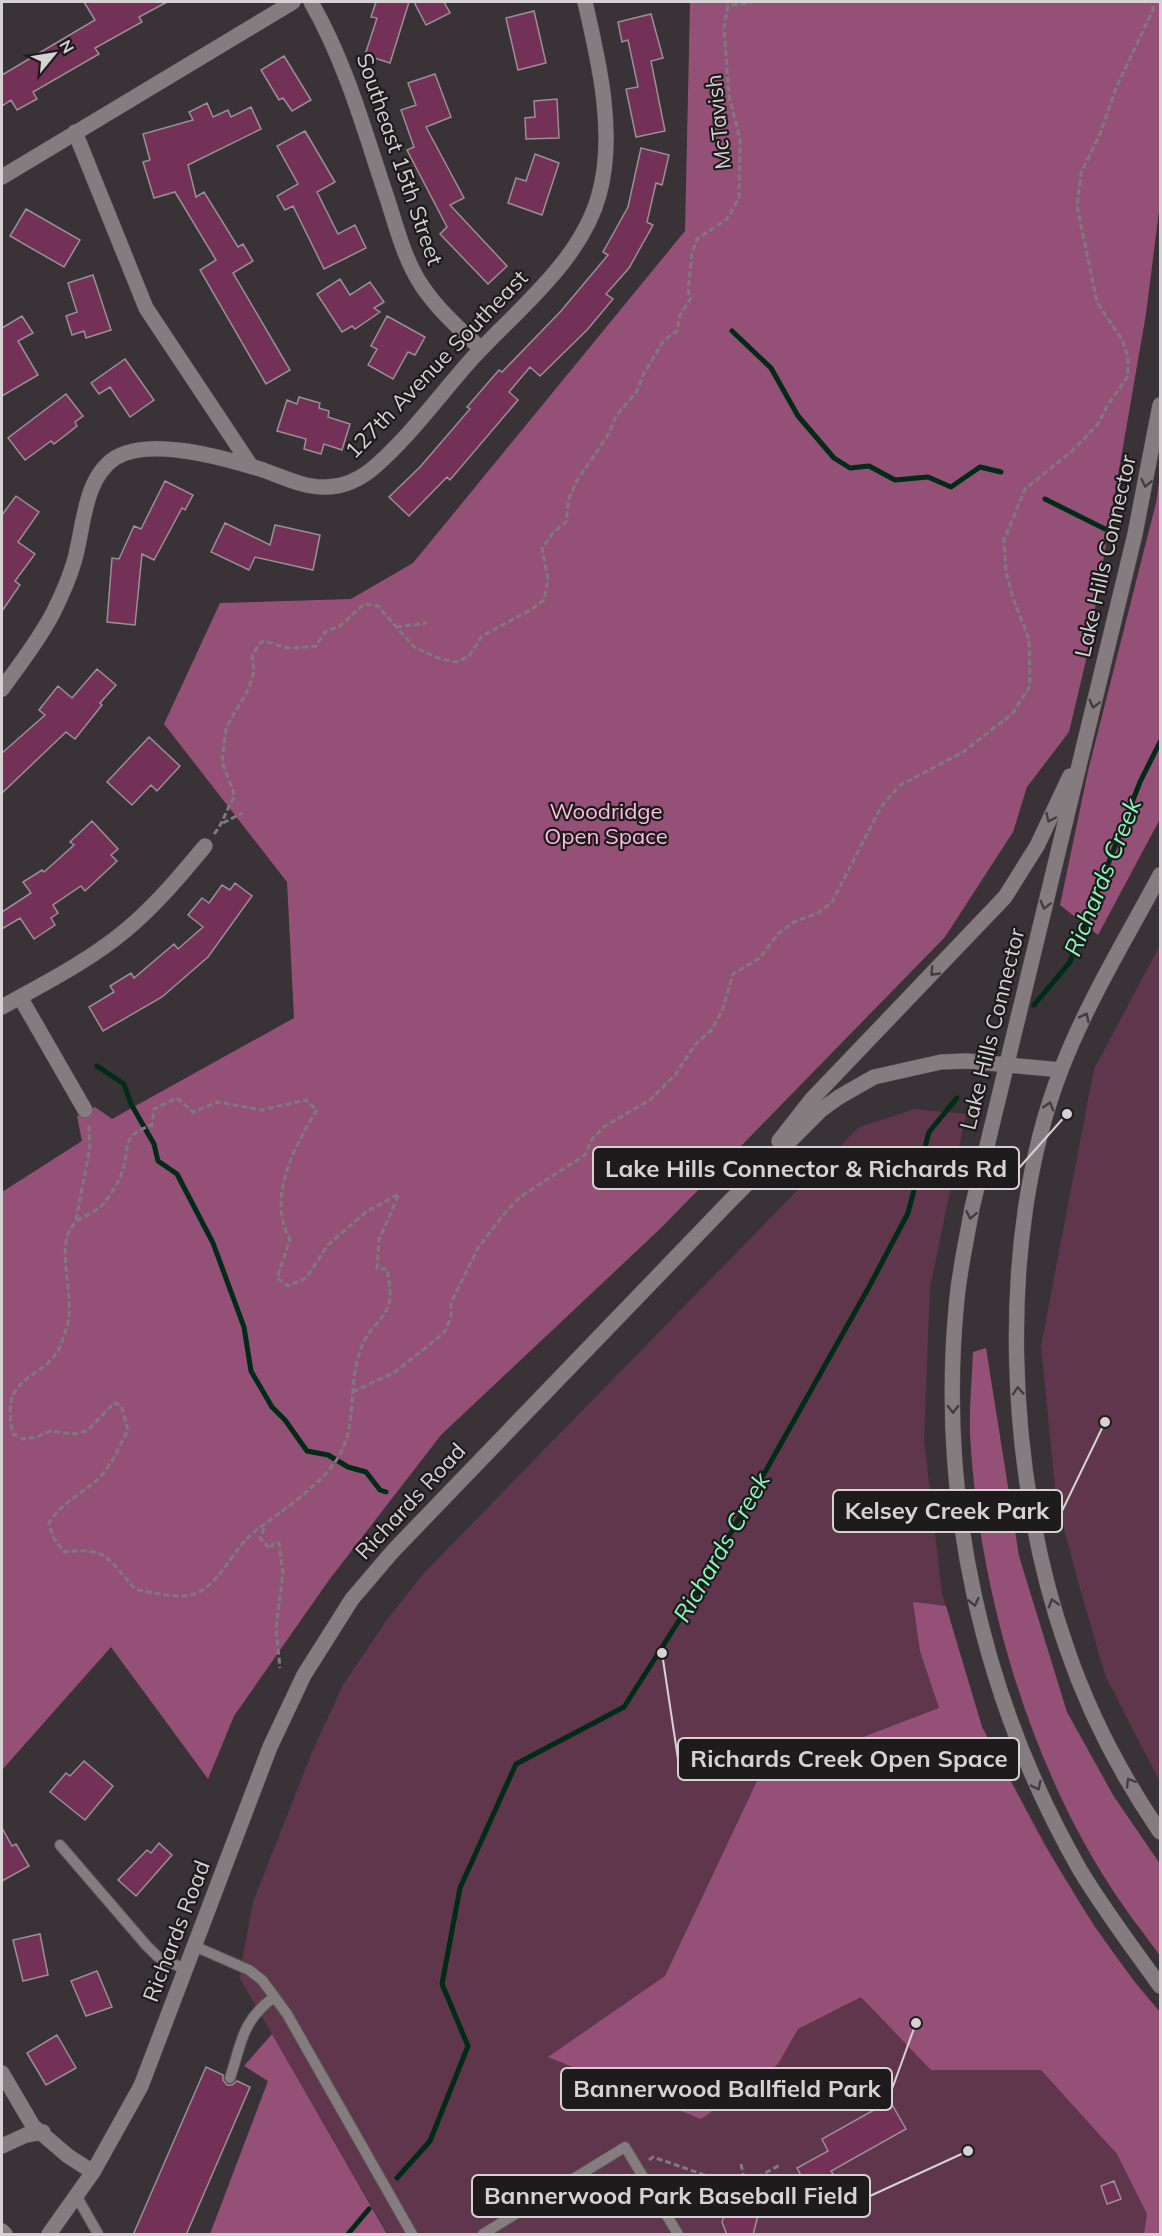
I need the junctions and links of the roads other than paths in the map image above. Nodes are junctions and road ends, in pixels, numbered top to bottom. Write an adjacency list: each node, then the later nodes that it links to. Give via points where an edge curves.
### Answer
1 (293, 2): 4 (main road)
2 (311, 2): 6 (main road, Southeast 15th Street, via 333,40 350,82 395,222 421,285 439,309)
3 (585, 2): 6 (main road, 127th Avenue Southeast, via 605,119 604,166 592,216 548,279)
4 (75, 132): 5 (main road); 8 (main road, via 146,308)
5 (2, 177)
6 (481, 349): 8 (main road, 127th Avenue Southeast, via 388,454 355,480 326,487 311,486)
7 (1161, 405): 10 (main road, Lake Hills Connector, one-way to 10, via 1135,534)
8 (251, 466): 9 (main road, 127th Avenue Southeast, via 147,448 114,458 93,485 73,564 54,612)
9 (2, 689)
10 (1084, 746): 15 (main road, Lake Hills Connector, one-way to 15); 18 (main road, one-way to 18, via 1037,846 1005,897 812,1099)
11 (205, 846): 13 (main road, via 126,930)
12 (1161, 875): 16 (main road, one-way to 12, via 1099,988)
13 (20, 997): 14 (main road); 17 (main road)
14 (2, 1007)
15 (1006, 1064): 16 (main road, Richards Road); 18 (main road, Richards Road, via 941,1062 874,1077 821,1110); 23 (main road, Lake Hills Connector, one-way to 23, via 972,1208 957,1297 953,1422 964,1548 985,1646 1028,1766 1081,1871)
16 (1061, 1070): 19 (main road, one-way to 16, via 1116,1759 1066,1646 1051,1597 1027,1481 1017,1378 1020,1264 1029,1185)
17 (85, 1110)
18 (729, 1202): 21 (main road, Richards Road, via 418,1522 352,1599 304,1675 286,1713)
19 (1161, 1832)
20 (60, 1845): 22 (lane, via 158,1957)
21 (194, 1946): 22 (main road, Richards Road); 24 (lane, via 249,1970)
22 (185, 1969): 29 (main road, Richards Road, via 141,2086)
23 (1161, 1986)
24 (274, 1997): 26 (lane, via 252,2018 239,2042); 35 (lane)
25 (2, 2073): 27 (main road, via 33,2126)
26 (230, 2078)
27 (43, 2132): 28 (main road); 29 (main road, via 68,2156)
28 (2, 2146)
29 (93, 2172): 30 (main road, Richards Road)
30 (77, 2197): 33 (main road, Richards Road); 34 (lane)
31 (2, 2231): 32 (main road)
32 (5, 2235)
33 (49, 2235)
34 (98, 2235)
35 (412, 2235)
36 (483, 2235): 37 (lane, via 625,2147)
37 (678, 2235)

